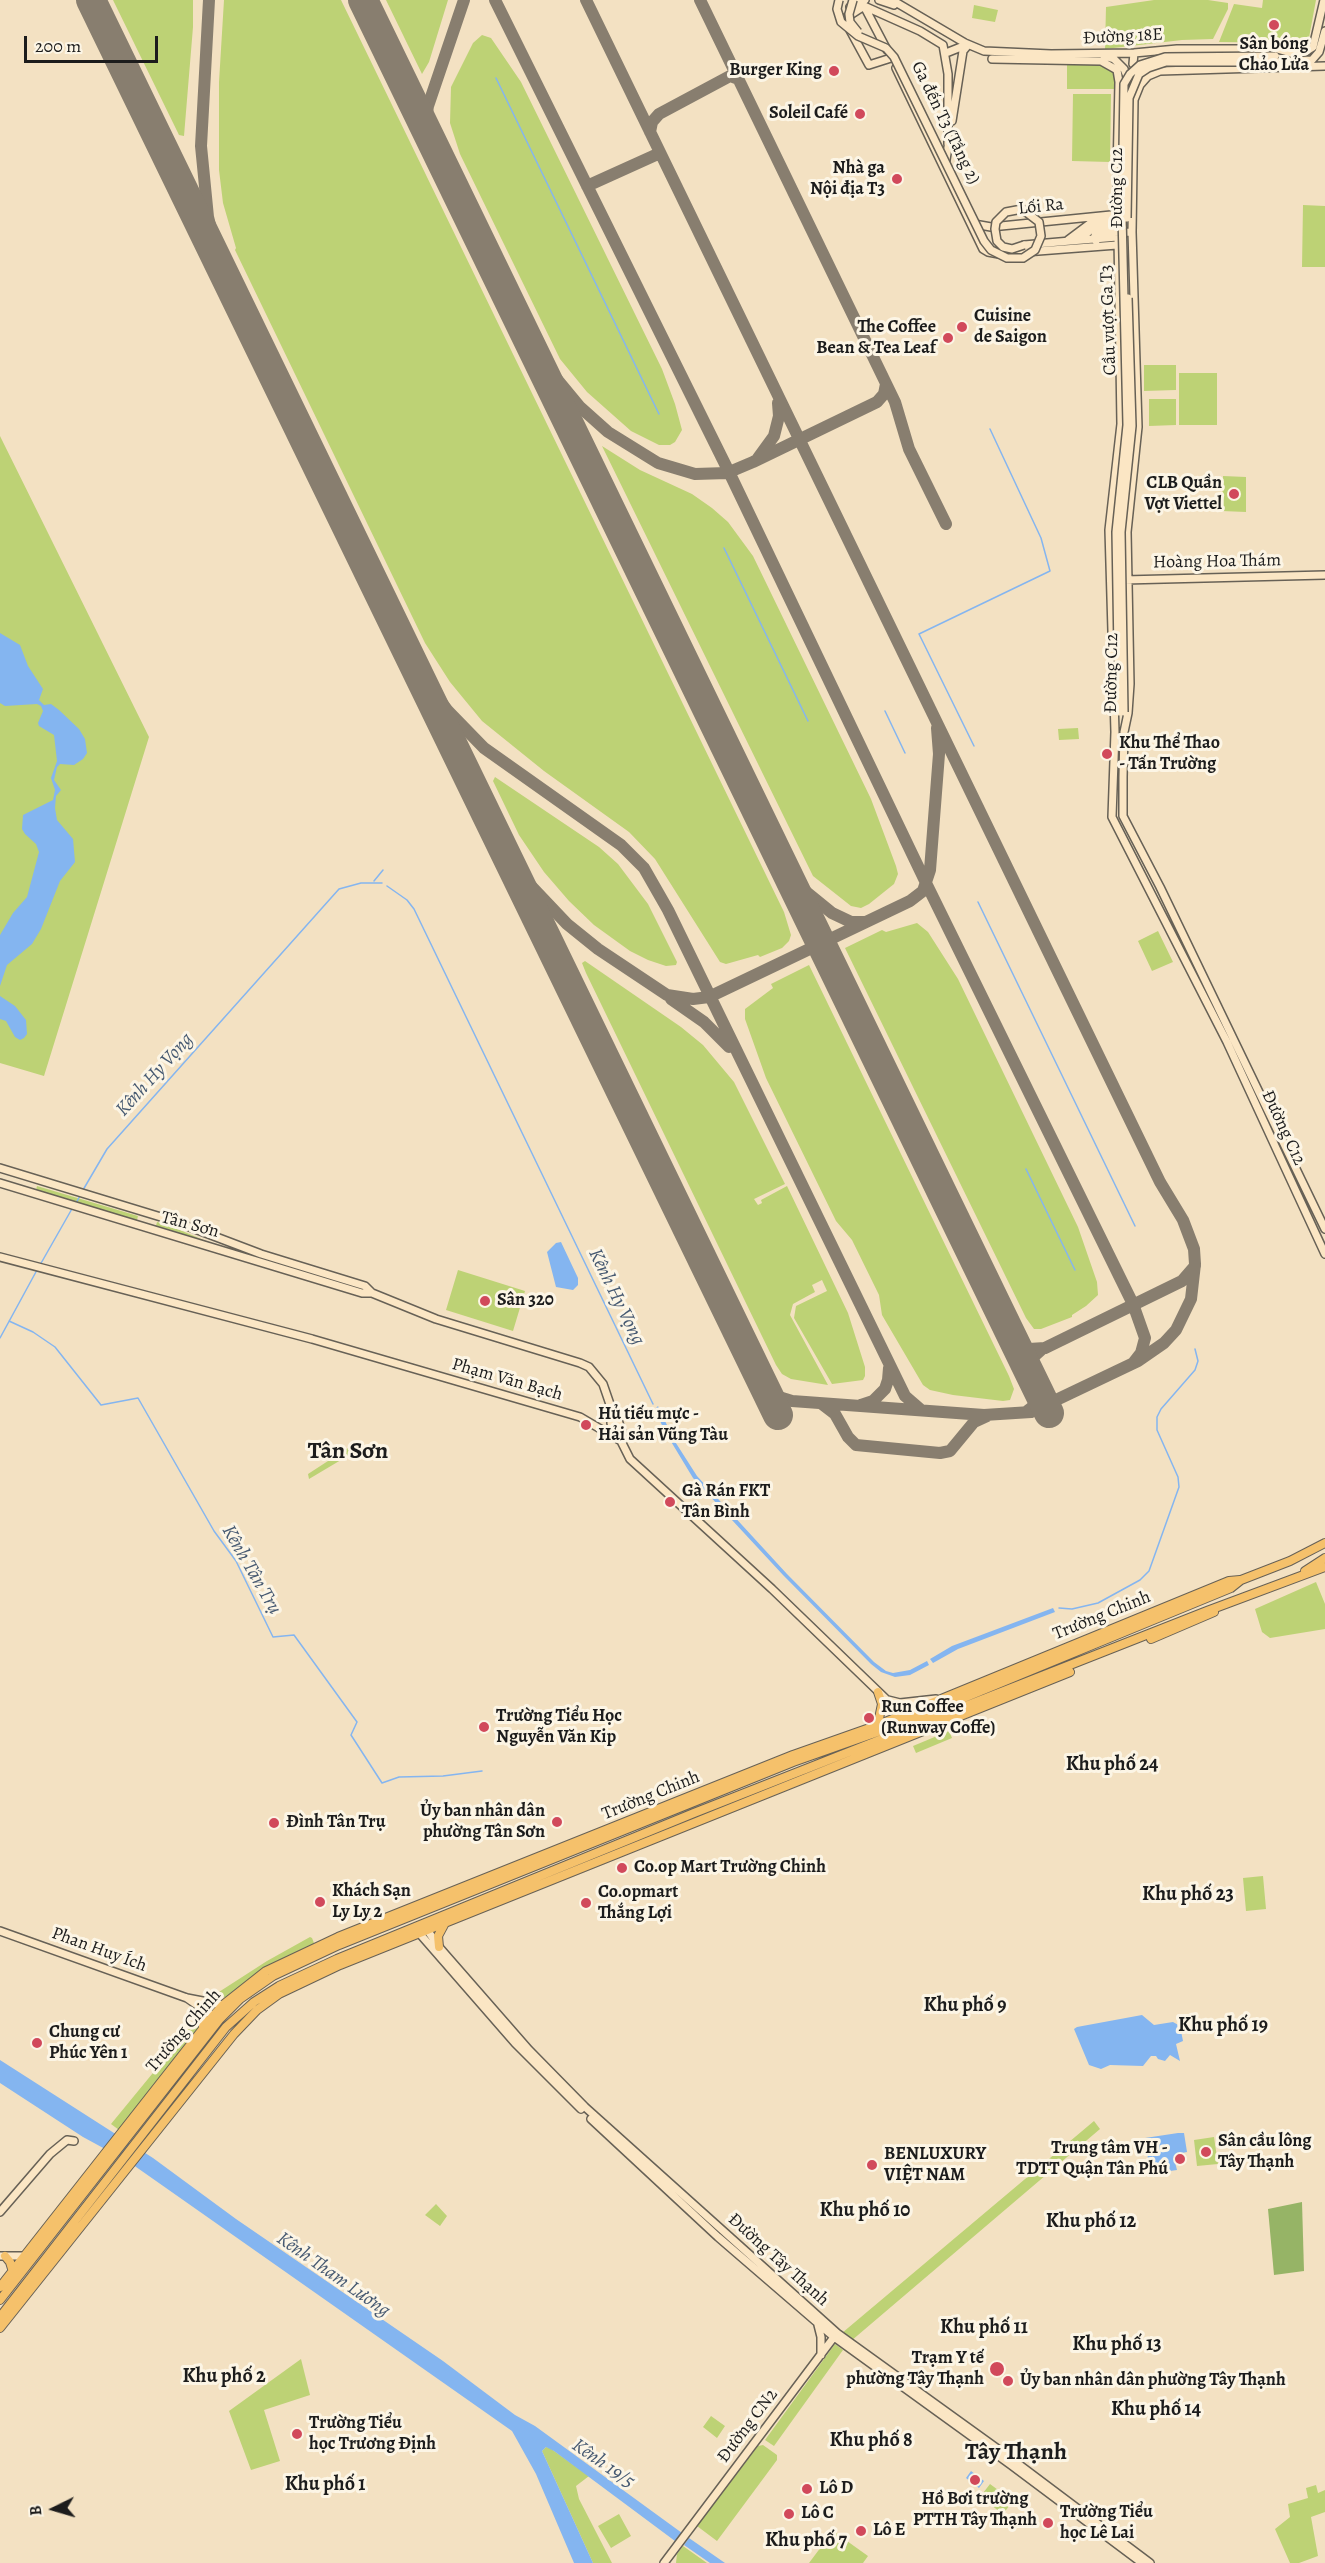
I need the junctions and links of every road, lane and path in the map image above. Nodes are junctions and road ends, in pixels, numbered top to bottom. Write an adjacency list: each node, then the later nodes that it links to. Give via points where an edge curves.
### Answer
1 (839, 0): 34 (street, bridge, via 841,22 858,36 886,48 894,57 984,241 1006,258 1023,258 1035,250 1041,236 1039,222 1022,209 1006,212 995,229 997,241 1003,247)
2 (853, 0): 34 (street, Ga đến T3 (Tầng 2), bridge, via 850,22 860,34 887,46 897,56 986,239 998,247)
3 (879, 0): 7 (street, via 937,31)
4 (892, 0): 7 (street)
5 (1324, 0): 15 (street, via 1313,47)
6 (864, 3): 11 (street, via 936,40); 16 (street); 16 (street, via 848,9 844,19 869,65)
7 (945, 31): 9 (street, Đường 18E)
8 (1325, 31): 10 (street)
9 (968, 45): 11 (street); 14 (street, Đường 18E, via 992,53); 24 (street, via 963,51)
10 (1324, 45): 15 (street, via 1312,60)
11 (946, 53): 24 (street)
12 (1134, 53): 13 (street, Đường 18E, via 1277,49); 14 (street, Đường 18E); 21 (street, via 1134,67)
13 (1291, 53): 15 (street, Đường 18E); 18 (street, Cầu vượt Ga T3)
14 (1100, 54): 23 (street, via 1114,59 1124,69 1132,84)
15 (1304, 56): 18 (street); 20 (street, Đường 18E)
16 (891, 58): 25 (street)
17 (992, 59): 22 (street, Đường 18E, via 1101,61 1117,70)
18 (1275, 59): 40 (street, Cầu vượt Ga T3, bridge, via 1165,57 1140,65 1124,84 1122,214 1127,425 1116,532)
19 (1325, 66): 20 (street, Đường 18E)
20 (1285, 69): 21 (street, Đường 18E, via 1176,68)
21 (1148, 76): 23 (street, Đường C12)
22 (1119, 82): 27 (street, Đường C12)
23 (1134, 100): 26 (street, Đường C12)
24 (948, 144): 25 (street)
25 (945, 171): 29 (street)
26 (1132, 173): 27 (street); 28 (street, Đường C12)
27 (1117, 174): 30 (street, Đường C12)
28 (1132, 213): 30 (street); 31 (street, Đường C12)
29 (969, 223): 30 (street, Lối Ra, via 985,227); 34 (street, via 988,252)
30 (1117, 231): 31 (street); 32 (street, Lối Ra); 32 (street, Lối Ra, via 1093,228); 33 (street, Lối Ra, via 1092,222); 34 (street); 35 (street, Đường C12)
31 (1132, 232): 36 (street, Đường C12)
32 (1080, 239): 33 (street, Lối Ra)
33 (1068, 240): 34 (street, Lối Ra)
34 (1025, 248)
35 (1118, 324): 36 (street); 38 (street, Đường C12, via 1121,424 1109,530)
36 (1135, 328): 39 (street, Đường C12, via 1138,427 1128,520)
37 (1325, 575): 39 (street, Hoàng Hoa Thám)
38 (1110, 580): 39 (street, Hoàng Hoa Thám); 41 (street, Đường C12)
39 (1127, 580): 42 (street, Đường C12, via 1130,684)
40 (1121, 712): 41 (street, Cầu vượt Ga T3); 42 (street, Cầu vượt Ga T3)
41 (1115, 732): 52 (street, Đường C12, via 1112,817 1227,1042)
42 (1124, 732): 50 (street, Đường C12, via 1124,816)
43 (2, 1170): 44 (street)
44 (29, 1177): 46 (street, via 34,1188); 47 (street, Tân Sơn)
45 (0, 1183): 46 (street, Tân Sơn)
46 (26, 1191): 49 (street, Tân Sơn)
47 (143, 1211): 48 (street, Tân Sơn); 49 (street, via 144,1220)
48 (158, 1216): 51 (street, via 152,1223); 54 (street, Tân Sơn)
49 (137, 1226): 51 (street, Tân Sơn)
50 (1325, 1228)
51 (154, 1231): 54 (street, Tân Sơn)
52 (1325, 1254)
53 (0, 1257): 55 (street, Phạm Văn Bạch, via 312,1339 576,1415)
54 (260, 1257): 55 (street, Tân Sơn, via 589,1367 603,1384 612,1413 610,1423)
55 (618, 1438): 63 (street, Phạm Văn Bạch, via 630,1459)
56 (1325, 1543): 60 (main road, Trường Chinh)
57 (1325, 1558): 59 (main road, Trường Chinh)
58 (1325, 1567): 59 (main road, Trường Chinh)
59 (1296, 1577): 66 (main road, Trường Chinh, via 1222,1606 1203,1619)
60 (1241, 1580): 61 (main road, Trường Chinh, via 1229,1581); 62 (main road, Trường Chinh, via 1231,1588)
61 (1133, 1620): 62 (main road); 65 (main road, Trường Chinh)
62 (1146, 1623): 66 (main road, Trường Chinh)
63 (878, 1692): 64 (street, Phạm Văn Bạch); 67 (main road, via 882,1704)
64 (885, 1698): 65 (street, via 900,1703); 66 (street, Phạm Văn Bạch)
65 (939, 1699): 66 (main road, Trường Chinh)
66 (904, 1727): 67 (main road, Trường Chinh); 69 (main road, Trường Chinh)
67 (877, 1729): 68 (main road, Trường Chinh, via 792,1755)
68 (539, 1862): 69 (main road); 70 (main road, Trường Chinh)
69 (545, 1879): 71 (main road, Trường Chinh); 73 (main road, Trường Chinh)
70 (421, 1909): 72 (main road, Trường Chinh); 74 (main road)
71 (457, 1910): 73 (main road); 74 (main road, Trường Chinh)
72 (408, 1914): 75 (main road); 80 (main road, Trường Chinh, via 300,1962)
73 (445, 1924): 74 (main road, Trường Chinh); 77 (main road, via 438,1936)
74 (427, 1927): 75 (main road, Trường Chinh); 77 (street, Đường Tây Thạnh)
75 (418, 1930): 82 (main road, Trường Chinh, via 279,1994); 83 (street, Đường Tây Thạnh)
76 (0, 1931): 78 (street, Phan Huy Ích)
77 (440, 1947): 83 (street, Đường Tây Thạnh)
78 (187, 1998): 79 (street); 80 (street)
79 (200, 2007): 81 (street); 85 (main road)
80 (226, 2008): 81 (main road, Trường Chinh); 82 (main road)
81 (216, 2018): 84 (main road); 85 (main road, Trường Chinh); 87 (main road, Trường Chinh)
82 (239, 2020): 84 (main road, Trường Chinh); 86 (main road, Trường Chinh)
83 (500, 2021): 100 (street, Đường Tây Thạnh, via 584,2109)
84 (226, 2027): 86 (main road); 89 (main road, Trường Chinh)
85 (203, 2028): 87 (main road); 88 (main road, Trường Chinh)
86 (234, 2034): 89 (main road, Trường Chinh)
87 (200, 2045): 88 (main road, Trường Chinh)
88 (162, 2087): 91 (main road, Trường Chinh)
89 (176, 2099): 92 (main road, Trường Chinh)
90 (74, 2141): 93 (street, via 67,2140 50,2154)
91 (102, 2165): 95 (main road); 96 (main road)
92 (115, 2177): 101 (main road); 103 (main road)
93 (0, 2212)
94 (2, 2256): 95 (street); 97 (main road, via 10,2262)
95 (24, 2256): 96 (street); 97 (main road)
96 (35, 2256): 99 (main road)
97 (13, 2272): 98 (main road)
98 (0, 2287)
99 (0, 2300)
100 (801, 2305): 102 (street, Đường Tây Thạnh); 106 (street, Đường Tây Thạnh)
101 (0, 2317)
102 (817, 2322): 104 (street, Đường Tây Thạnh); 105 (street)
103 (0, 2328)
104 (834, 2337): 105 (street, Đường CN2); 106 (street, Đường Tây Thạnh)
105 (821, 2355): 107 (street, Đường CN2)
106 (1042, 2485): 108 (street, Đường Tây Thạnh); 109 (street, Đường Tây Thạnh)
107 (664, 2563)
108 (1142, 2563)
109 (1150, 2563)

